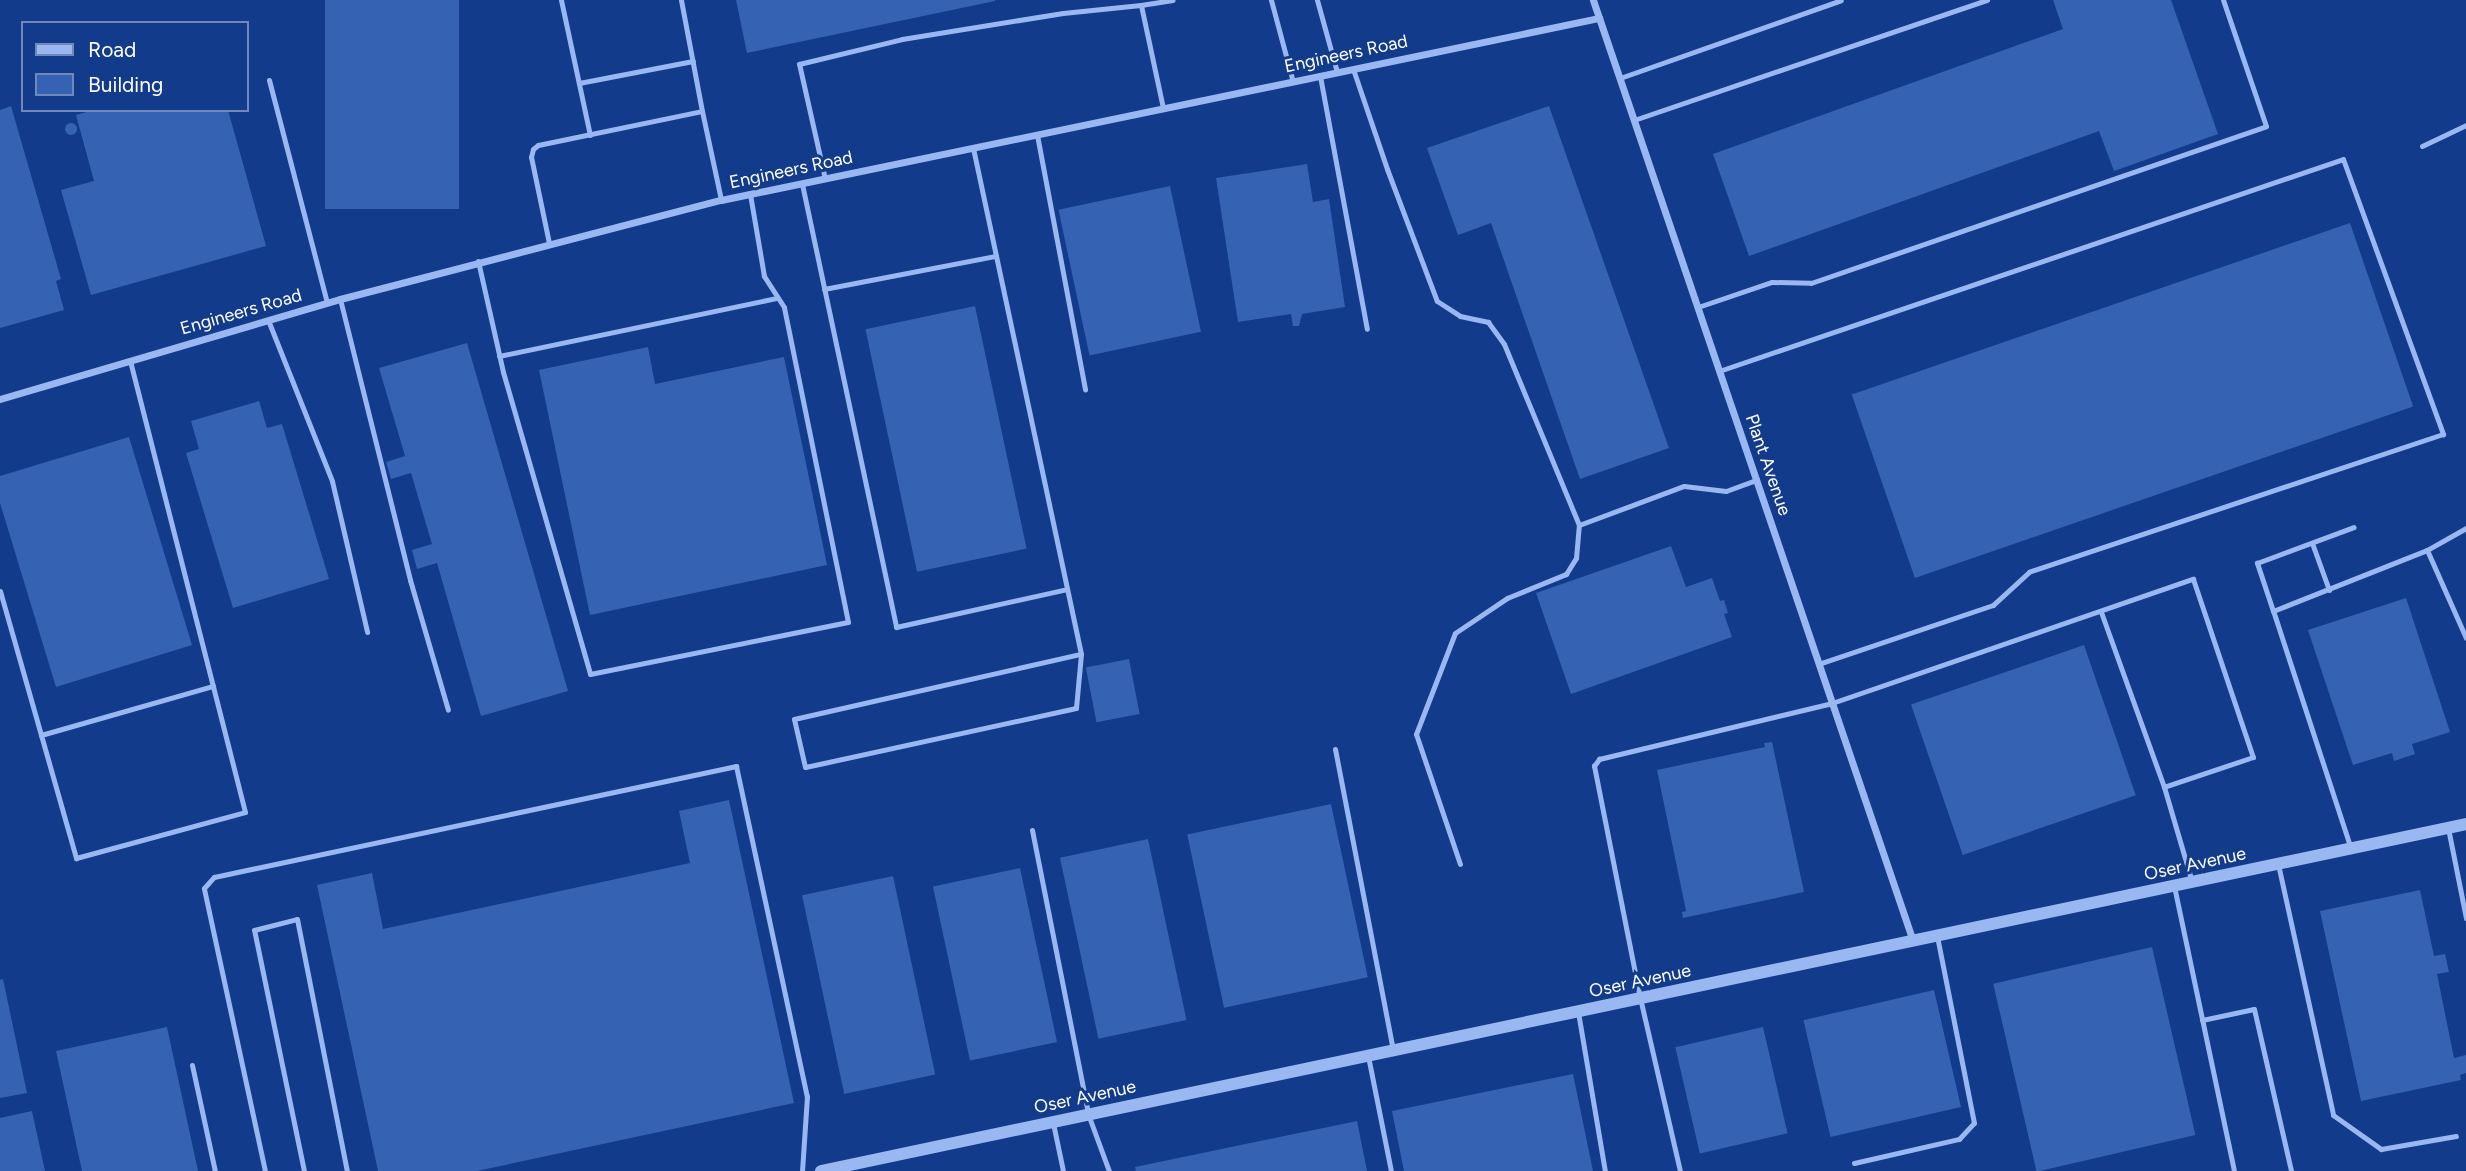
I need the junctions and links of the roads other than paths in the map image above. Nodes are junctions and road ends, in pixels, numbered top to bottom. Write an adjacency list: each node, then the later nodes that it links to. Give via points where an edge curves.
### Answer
1 (561, 0): 19 (lane)
2 (681, 0): 12 (lane)
3 (1173, 0): 10 (lane)
4 (1271, 0): 18 (lane)
5 (1317, 0): 14 (lane)
6 (1593, 0): 11 (street, Plant Avenue)
7 (1841, 0): 16 (lane)
8 (1987, 0): 22 (lane)
9 (2224, 0): 39 (lane, via 2266,126 1811,283 1772,282)
10 (1141, 5): 20 (lane); 28 (lane, via 1063,12 902,39 799,64)
11 (1599, 18): 13 (street, Engineers Road); 16 (street, Plant Avenue)
12 (693, 61): 19 (lane); 21 (lane)
13 (1353, 69): 14 (street, Engineers Road); 48 (lane, via 1437,301 1460,316 1488,322 1504,344)
14 (1337, 72): 15 (street, Engineers Road)
15 (1320, 76): 18 (street, Engineers Road); 41 (lane)
16 (1620, 78): 22 (street, Plant Avenue)
17 (269, 80): 38 (lane)
18 (1293, 82): 20 (street, Engineers Road)
19 (579, 83): 24 (lane)
20 (1163, 108): 25 (street, Engineers Road)
21 (702, 111): 24 (lane); 31 (lane)
22 (1634, 120): 39 (street, Plant Avenue)
23 (2466, 125): 26 (lane)
24 (590, 135): 32 (lane, via 533,149)
25 (1037, 135): 27 (street, Engineers Road); 45 (lane)
26 (2422, 146)
27 (973, 148): 28 (street, Engineers Road); 33 (lane)
28 (825, 179): 29 (street, Engineers Road)
29 (802, 184): 30 (street, Engineers Road); 35 (lane)
30 (750, 194): 31 (street, Engineers Road); 36 (lane, via 764,276)
31 (721, 200): 32 (street, Engineers Road)
32 (549, 243): 34 (street, Engineers Road)
33 (996, 256): 35 (lane); 53 (lane)
34 (478, 261): 37 (street, Engineers Road); 42 (lane)
35 (824, 289): 53 (lane, via 896,627)
36 (777, 298): 42 (lane); 42 (lane, via 784,307 848,622 590,674)
37 (340, 299): 38 (street, Engineers Road); 64 (lane, via 410,580)
38 (327, 303): 40 (street, Engineers Road)
39 (1698, 307): 44 (street, Plant Avenue)
40 (268, 320): 43 (street, Engineers Road); 58 (lane, via 332,481)
41 (1367, 329)
42 (499, 356)
43 (130, 361): 46 (street, Engineers Road); 62 (lane)
44 (1720, 371): 47 (street, Plant Avenue); 61 (lane, via 2343,159 2443,434 2029,572 1993,605)
45 (1085, 390)
46 (0, 399)
47 (1757, 480): 48 (lane, via 1726,491 1684,486); 61 (street, Plant Avenue)
48 (1579, 525): 72 (lane, via 1576,558 1566,574 1507,598 1455,634 1416,734)
49 (2354, 527): 51 (lane)
50 (2466, 528): 52 (lane)
51 (2312, 543): 54 (lane); 56 (lane, via 2257,563)
52 (2427, 550): 54 (lane); 59 (lane)
53 (1067, 589): 60 (lane)
54 (2329, 590): 56 (lane)
55 (0, 592): 65 (lane)
56 (2273, 611): 71 (lane)
57 (2101, 612): 63 (lane); 67 (lane); 67 (lane, via 2193,579 2253,757)
58 (367, 632)
59 (2466, 638)
60 (1082, 654): 60 (lane, via 794,719 805,767 1076,708)
61 (1819, 664): 63 (street, Plant Avenue)
62 (213, 686): 65 (lane); 65 (lane, via 245,813 76,858)
63 (1832, 703): 78 (street, Plant Avenue); 79 (lane, via 1606,755 1594,766)
64 (448, 710)
65 (41, 736)
66 (1335, 749): 82 (lane)
67 (2164, 787): 74 (lane)
68 (2466, 824): 69 (street, Oser Avenue)
69 (2448, 828): 71 (street, Oser Avenue); 76 (lane)
70 (1032, 830): 85 (lane)
71 (2351, 849): 73 (street, Oser Avenue)
72 (1460, 864)
73 (2278, 864): 74 (street, Oser Avenue); 87 (lane, via 2333,1115 2381,1149)
74 (2192, 882): 75 (street, Oser Avenue)
75 (2174, 886): 77 (street, Oser Avenue); 81 (lane)
76 (2466, 918)
77 (1937, 936): 78 (street, Oser Avenue); 88 (lane, via 1974,1123 1959,1139)
78 (1913, 941): 79 (street, Oser Avenue)
79 (1640, 998): 80 (street, Oser Avenue); 99 (lane)
80 (1578, 1012): 82 (street, Oser Avenue); 98 (lane)
81 (2202, 1020): 100 (lane); 101 (lane, via 2254,1009)
82 (1393, 1051): 83 (street, Oser Avenue)
83 (1368, 1056): 85 (street, Oser Avenue); 97 (lane)
84 (192, 1065): 89 (lane)
85 (1088, 1115): 86 (street, Oser Avenue); 96 (lane)
86 (1053, 1122): 94 (street, Oser Avenue); 95 (lane)
87 (2456, 1136)
88 (1854, 1163)
89 (215, 1171)
90 (265, 1171): 93 (lane, via 204,888 214,877 736,766 807,1096)
91 (304, 1171): 92 (lane, via 254,930 297,919)
92 (347, 1171)
93 (802, 1171)
94 (821, 1171)
95 (1063, 1171)
96 (1109, 1171)
97 (1391, 1171)
98 (1605, 1171)
99 (1680, 1171)
100 (2234, 1171)
101 (2291, 1171)

